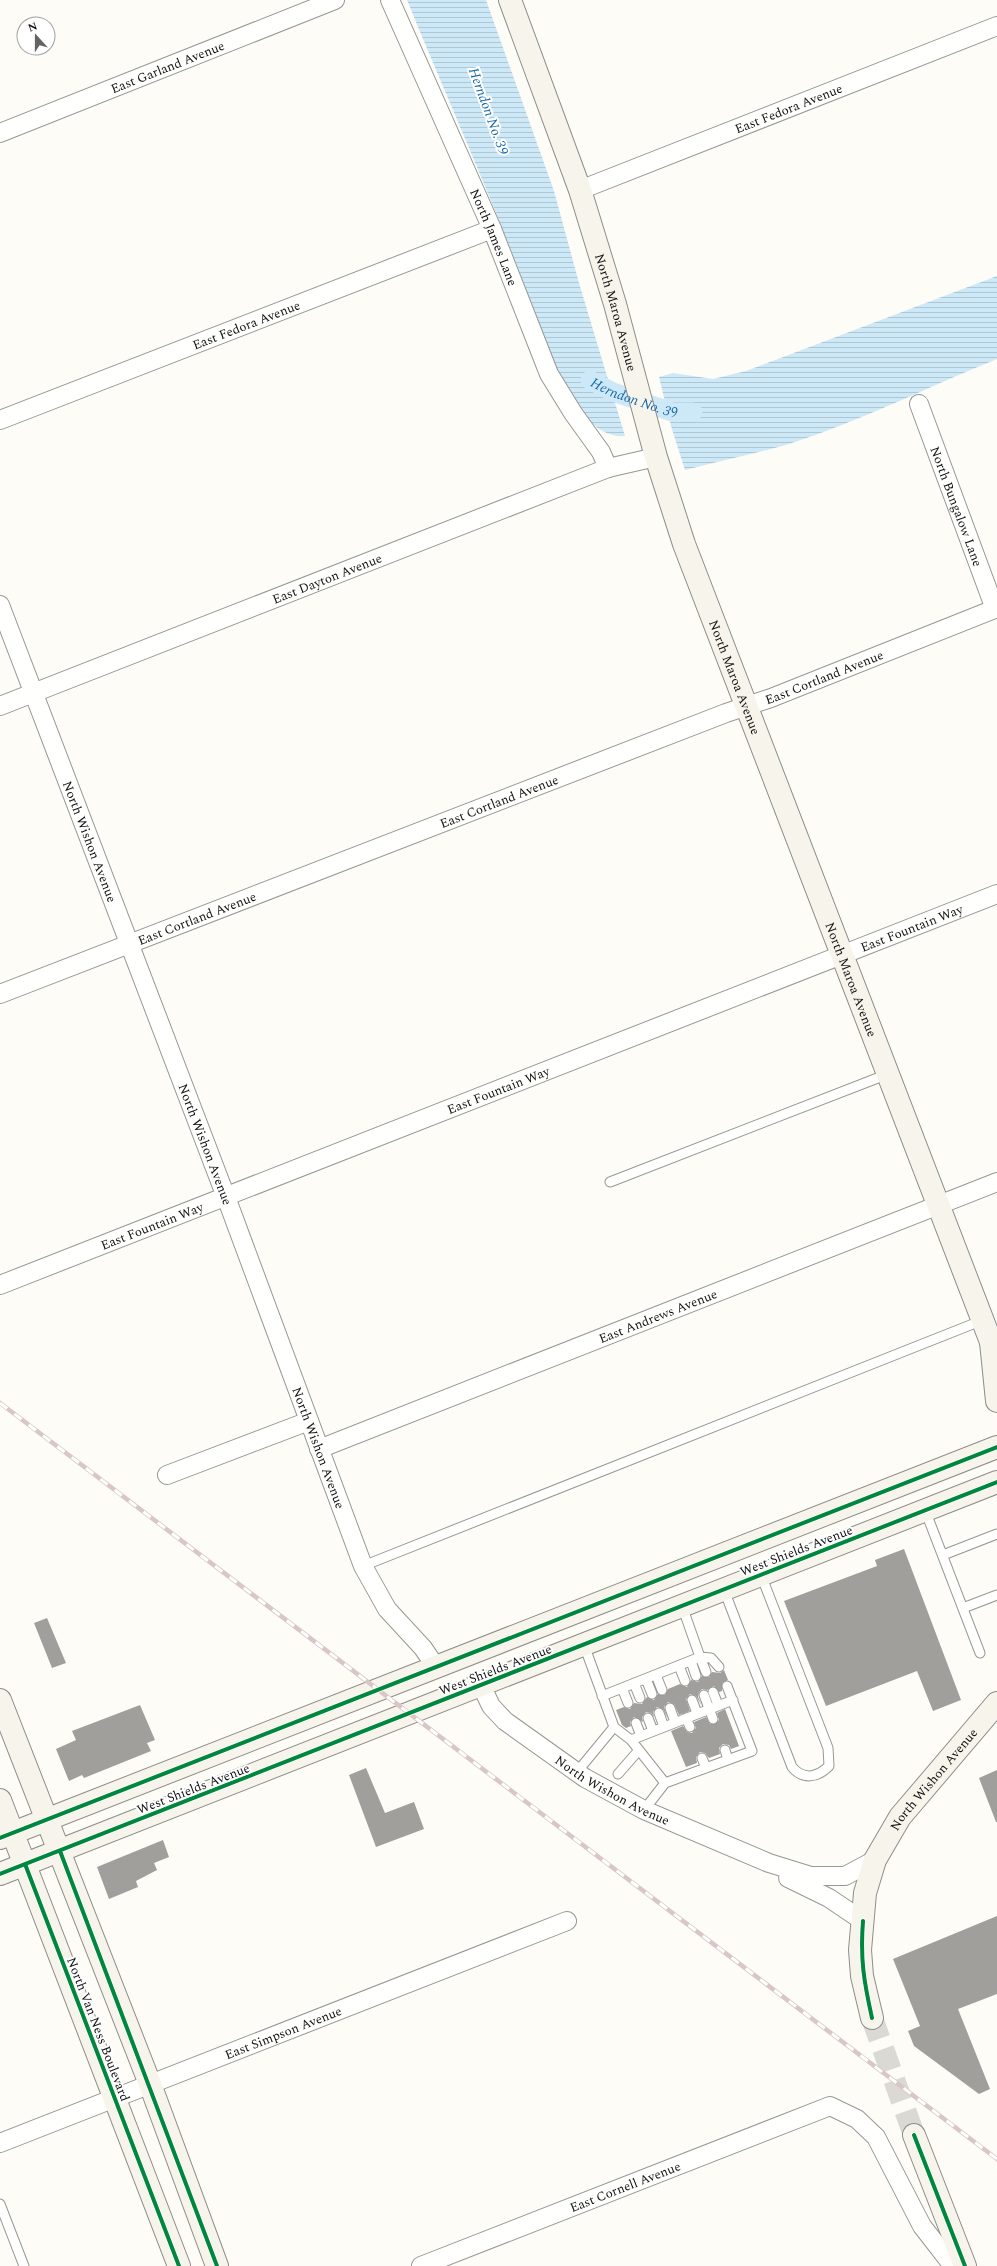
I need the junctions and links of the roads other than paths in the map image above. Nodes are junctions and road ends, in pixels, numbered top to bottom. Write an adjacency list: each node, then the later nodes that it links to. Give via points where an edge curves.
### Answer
1 (335, 0): 5 (street, East Garland Avenue)
2 (390, 0): 7 (street, North James Lane)
3 (510, 0): 6 (main road, North Maroa Avenue)
4 (997, 26): 6 (street, East Fedora Avenue)
5 (0, 133)
6 (580, 190): 10 (main road, North Maroa Avenue)
7 (492, 230): 9 (street, East Fedora Avenue); 11 (street, North James Lane, via 549,374 601,452)
8 (919, 404): 13 (street, North Bungalow Lane)
9 (0, 420)
10 (656, 457): 11 (street, East Dayton Avenue); 16 (main road, North Maroa Avenue, via 684,544)
11 (608, 468): 14 (street, East Dayton Avenue)
12 (0, 606): 14 (street, North Wishon Avenue)
13 (996, 609): 16 (street, East Cortland Avenue)
14 (33, 694): 15 (street, East Dayton Avenue); 18 (street, North Wishon Avenue)
15 (0, 706)
16 (746, 706): 18 (street, East Cortland Avenue); 19 (main road, North Maroa Avenue)
17 (997, 894): 19 (street, East Fountain Way)
18 (129, 944): 20 (street, East Cortland Avenue); 24 (street, North Wishon Avenue)
19 (843, 955): 21 (main road, North Maroa Avenue); 24 (street, East Fountain Way)
20 (0, 994)
21 (889, 1074): 22 (lane); 25 (main road, North Maroa Avenue)
22 (610, 1182)
23 (997, 1182): 25 (street, East Andrews Avenue)
24 (226, 1197): 26 (street, East Fountain Way); 30 (street, North Wishon Avenue)
25 (939, 1205): 27 (main road, North Maroa Avenue); 32 (street, East Andrews Avenue)
26 (0, 1284)
27 (983, 1320): 28 (main road, North Maroa Avenue); 38 (lane)
28 (995, 1345): 29 (main road, North Maroa Avenue)
29 (997, 1401)
30 (309, 1421): 32 (street, North Wishon Avenue); 33 (street)
31 (997, 1446): 49 (main road, West Shields Avenue)
32 (319, 1449): 38 (street, North Wishon Avenue)
33 (167, 1475)
34 (997, 1482): 35 (main road, West Shields Avenue)
35 (926, 1510): 37 (lane); 39 (main road, West Shields Avenue)
36 (997, 1534): 37 (lane)
37 (943, 1555): 43 (lane)
38 (363, 1566): 49 (street, North Wishon Avenue, via 387,1609 423,1648)
39 (761, 1575): 40 (main road, West Shields Avenue); 40 (lane, via 828,1748 829,1766 814,1776 796,1772 792,1767)
40 (724, 1590): 42 (main road, West Shields Avenue)
41 (997, 1595): 43 (lane)
42 (682, 1606): 44 (main road, West Shields Avenue); 46 (lane)
43 (963, 1608): 45 (lane)
44 (584, 1645): 57 (main road, West Shields Avenue); 64 (lane)
45 (980, 1653)
46 (700, 1658): 47 (lane); 50 (lane, via 711,1658); 51 (lane)
47 (691, 1661): 48 (lane); 53 (lane)
48 (679, 1666): 52 (lane); 55 (lane)
49 (436, 1667): 97 (main road, West Shields Avenue)
50 (719, 1667)
51 (706, 1672)
52 (656, 1675): 54 (lane); 60 (lane)
53 (696, 1676)
54 (646, 1679): 56 (lane); 62 (lane)
55 (685, 1681)
56 (634, 1683): 59 (lane); 65 (lane)
57 (481, 1685): 92 (street, North Wishon Avenue, via 491,1706 506,1722); 99 (main road, West Shields Avenue)
58 (727, 1686): 68 (lane)
59 (622, 1688): 64 (lane); 69 (lane)
60 (662, 1690)
61 (713, 1692): 71 (lane)
62 (652, 1694)
63 (704, 1695): 73 (lane)
64 (602, 1696): 81 (lane)
65 (640, 1698)
66 (0, 1700): 97 (main road)
67 (692, 1700): 75 (lane)
68 (733, 1700): 71 (lane); 90 (lane, via 752,1750)
69 (628, 1703)
70 (997, 1703): 100 (main road, North Wishon Avenue, via 900,1817)
71 (718, 1705): 73 (lane)
72 (670, 1708): 79 (lane)
73 (709, 1709): 75 (lane); 78 (lane)
74 (659, 1713): 82 (lane)
75 (697, 1713): 77 (lane)
76 (648, 1718): 84 (lane)
77 (686, 1718): 79 (lane); 83 (lane)
78 (713, 1719)
79 (675, 1722): 82 (lane)
80 (636, 1723): 85 (lane)
81 (614, 1727): 86 (lane); 92 (lane)
82 (664, 1727): 84 (lane)
83 (690, 1727)
84 (653, 1731): 85 (lane)
85 (641, 1736): 86 (lane)
86 (631, 1740): 87 (lane)
87 (639, 1750): 93 (lane); 94 (lane)
88 (725, 1750): 90 (lane)
89 (702, 1758): 91 (lane)
90 (728, 1760): 91 (lane)
91 (706, 1768): 94 (lane)
92 (577, 1772): 96 (street, North Wishon Avenue)
93 (618, 1774)
94 (665, 1783): 96 (lane)
95 (0, 1800): 98 (main road, North Van Ness Boulevard)
96 (644, 1810): 101 (street, North Wishon Avenue)
97 (48, 1820): 98 (main road, West Shields Avenue); 99 (main road)
98 (6, 1835): 102 (main road, North Van Ness Boulevard)
99 (60, 1851): 102 (main road, West Shields Avenue); 107 (main road)
100 (875, 1860): 101 (street, North Wishon Avenue, via 845,1876 828,1878 811,1876); 105 (main road, North Wishon Avenue, via 866,1893)
101 (769, 1863): 105 (street, North Wishon Avenue, via 790,1879 829,1898)
102 (25, 1864): 103 (main road, West Shields Avenue); 108 (main road, North Van Ness Boulevard)
103 (0, 1874)
104 (567, 1921): 107 (street, East Simpson Avenue)
105 (863, 1921): 106 (main road, North Wishon Avenue, via 860,1950 862,1976)
106 (872, 2018)
107 (150, 2084): 108 (street, East Simpson Avenue); 114 (main road)
108 (115, 2097): 110 (street, East Simpson Avenue); 113 (main road, North Van Ness Boulevard)
109 (914, 2135): 117 (main road)
110 (0, 2144)
111 (0, 2204): 112 (lane)
112 (24, 2266)
113 (179, 2266)
114 (217, 2266)
115 (420, 2266): 116 (street, East Cornell Avenue, via 830,2106 857,2119 876,2136 922,2226)
116 (953, 2266)
117 (965, 2266)

